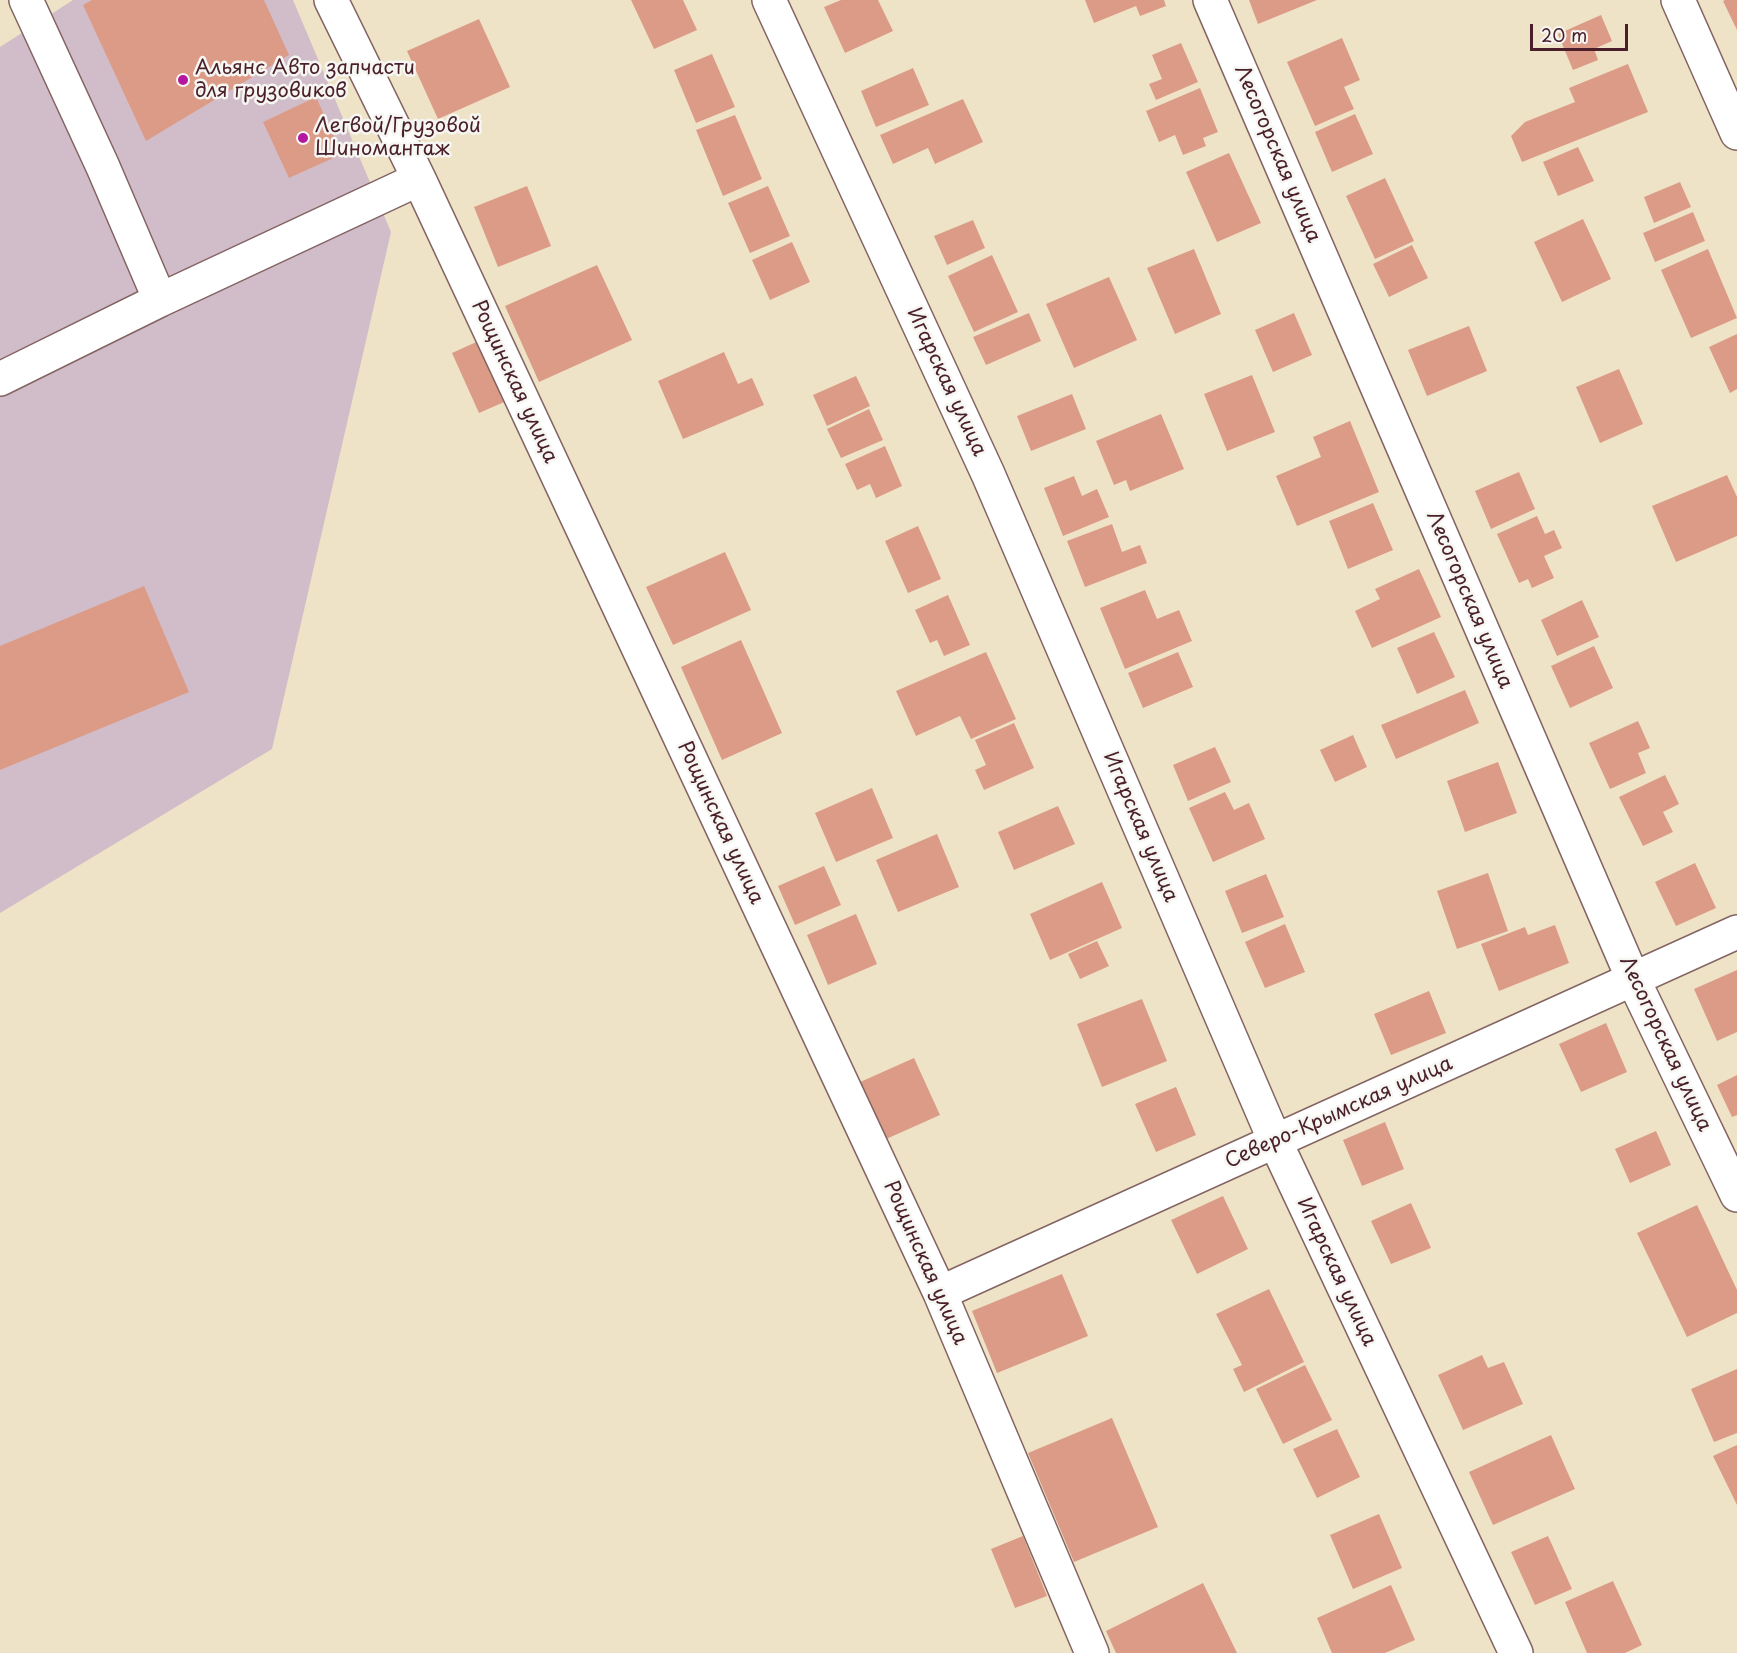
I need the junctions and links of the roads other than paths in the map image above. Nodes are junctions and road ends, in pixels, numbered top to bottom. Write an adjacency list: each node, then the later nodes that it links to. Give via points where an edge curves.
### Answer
1 (26, 0): 8 (street)
2 (331, 0): 7 (street, Рощинская улица)
3 (768, 0): 12 (street, Игарская улица, via 988,474)
4 (1210, 0): 11 (street, Лесогорская улица)
5 (1677, 0): 6 (street)
6 (1737, 133)
7 (418, 179): 8 (street); 14 (street, Рощинская улица)
8 (160, 300): 9 (street)
9 (0, 379)
10 (1737, 932): 11 (street, Северо-Крымская улица)
11 (1633, 979): 12 (street, Северо-Крымская улица); 13 (street, Лесогорская улица)
12 (1275, 1141): 14 (street, Северо-Крымская улица); 16 (street, Игарская улица)
13 (1737, 1195)
14 (940, 1293): 15 (street, Рощинская улица)
15 (1092, 1653)
16 (1516, 1653)

